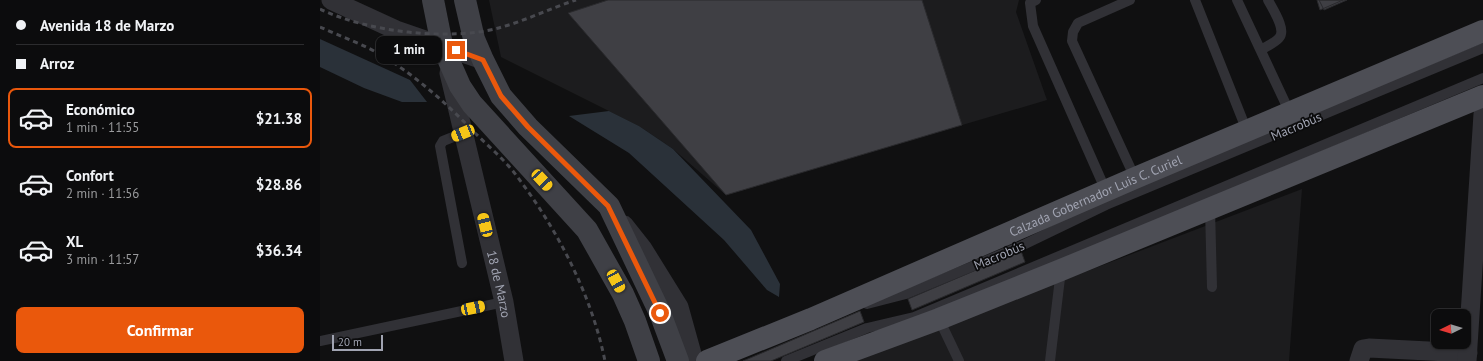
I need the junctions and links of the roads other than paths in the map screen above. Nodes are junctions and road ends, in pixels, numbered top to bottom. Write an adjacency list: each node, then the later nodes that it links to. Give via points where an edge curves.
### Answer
1 (331, 0): 10 (street, via 396,30)
2 (433, 0): 10 (street)
3 (465, 0): 13 (street, via 474,40)
4 (1130, 0): 20 (lane, via 1078,23 1072,41)
5 (1195, 0): 18 (lane)
6 (1237, 0): 12 (lane)
7 (1268, 0): 12 (lane, via 1281,26 1282,34)
8 (1031, 1): 21 (lane, via 1034,26)
9 (1483, 31): 16 (main road, Calzada Gobernador Luis C. Curiel)
10 (442, 45): 13 (street); 19 (street, 18 de Marzo); 33 (street, via 460,86 472,104 587,230 623,294)
11 (1483, 48): 37 (lane, Macrobús, via 1106,205 1021,246 906,294 856,307)
12 (1261, 50): 16 (lane)
13 (483, 60): 22 (street, via 505,101)
14 (1483, 78): 38 (lane, Macrobús, via 914,317 867,328)
15 (1483, 96): 23 (main road)
16 (1290, 113): 18 (main road, Calzada Gobernador Luis C. Curiel)
17 (1483, 114): 31 (street)
18 (1247, 131): 20 (main road, Calzada Gobernador Luis C. Curiel)
19 (463, 133): 24 (lane, via 443,141 440,146); 27 (street, 18 de Marzo)
20 (1135, 178): 21 (main road, Calzada Gobernador Luis C. Curiel)
21 (1106, 191): 36 (main road, Calzada Gobernador Luis C. Curiel, via 811,319)
22 (608, 206): 34 (street, via 660,313); 35 (street, via 643,249 679,307)
23 (1210, 208): 25 (main road); 26 (lane)
24 (462, 263)
25 (1061, 270): 28 (main road); 41 (lane)
26 (1212, 287)
27 (504, 302): 29 (lane); 32 (street, 18 de Marzo)
28 (939, 319): 39 (main road); 40 (lane)
29 (320, 341)
30 (1361, 355): 31 (street, via 1375,348)
31 (1468, 357)
32 (514, 361)
33 (649, 361)
34 (678, 361)
35 (694, 361)
36 (707, 361)
37 (733, 361)
38 (786, 361)
39 (825, 361)
40 (959, 361)
41 (1050, 361)

